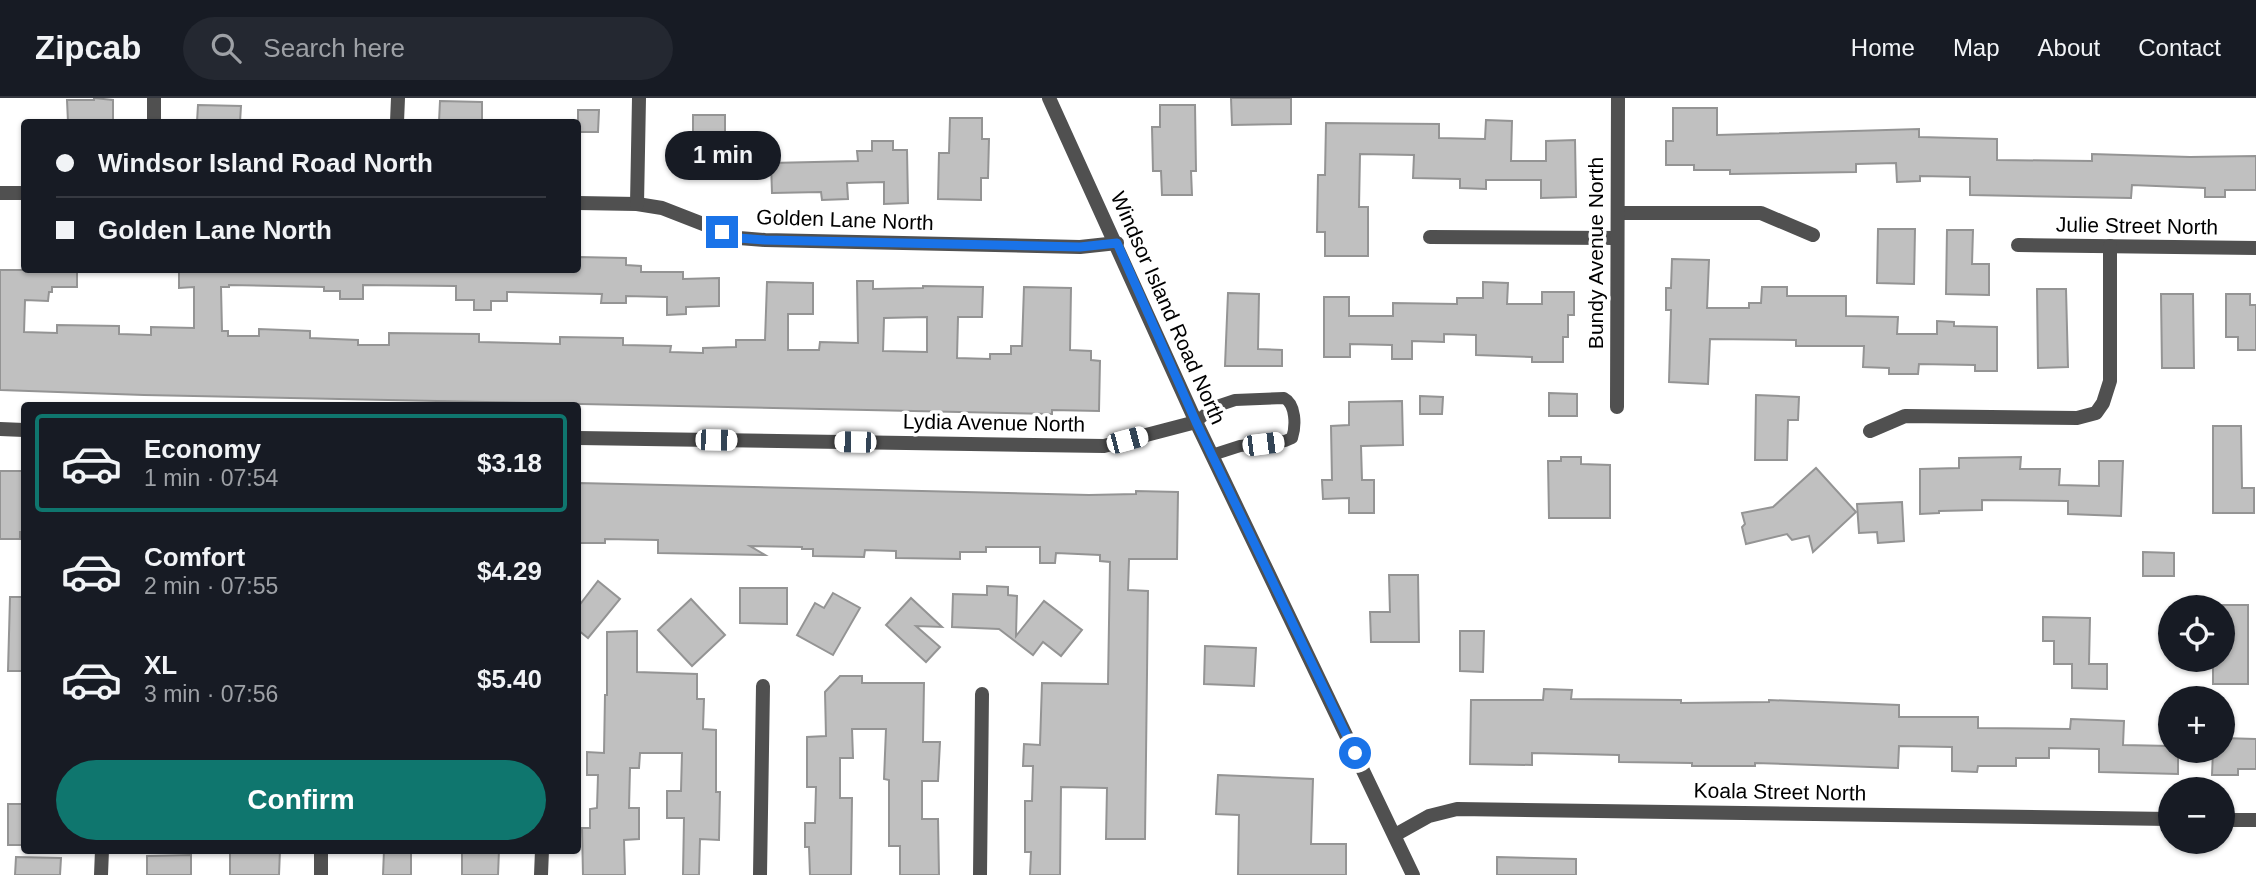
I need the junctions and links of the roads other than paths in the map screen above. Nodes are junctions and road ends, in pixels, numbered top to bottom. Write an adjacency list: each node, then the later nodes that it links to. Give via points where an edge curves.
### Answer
1 (154, 98): 6 (street)
2 (398, 98): 7 (street)
3 (639, 98): 11 (street)
4 (1049, 98): 16 (street, Windsor Island Road North)
5 (1618, 98): 12 (street, Bundy Avenue North)
6 (154, 119)
7 (397, 119)
8 (0, 193): 9 (street)
9 (21, 193)
10 (581, 203): 11 (street, Golden Lane North)
11 (637, 204): 16 (street, Golden Lane North, via 662,208 739,238 1080,247)
12 (1618, 213): 13 (street, via 1761,214); 15 (street, Bundy Avenue North)
13 (1813, 235)
14 (1430, 237): 15 (street)
15 (1618, 238): 20 (street, Bundy Avenue North)
16 (1117, 243): 21 (street, Windsor Island Road North)
17 (2018, 245): 18 (street, Julie Street North)
18 (2110, 246): 19 (street, Julie Street North); 24 (street, via 2110,380 2103,404 2095,413 2077,418 1905,416)
19 (2256, 248)
20 (1617, 407)
21 (1196, 422): 25 (street, Lydia Avenue North, via 1104,446); 26 (street, Windsor Island Road North); 26 (lane, via 1214,407 1235,400 1290,401 1292,438)
22 (0, 429): 23 (street)
23 (21, 430)
24 (1870, 431)
25 (581, 438)
26 (1212, 455): 32 (street, Windsor Island Road North)
27 (763, 686): 39 (street)
28 (982, 694): 40 (street)
29 (2158, 819): 32 (street, Koala Street North, via 1457,809 1429,816)
30 (2235, 820): 31 (street)
31 (2256, 820)
32 (1395, 835): 41 (street, Windsor Island Road North)
33 (102, 854): 36 (street)
34 (321, 854): 37 (street)
35 (542, 854): 38 (street)
36 (102, 875)
37 (321, 875)
38 (541, 875)
39 (760, 875)
40 (979, 875)
41 (1413, 875)

